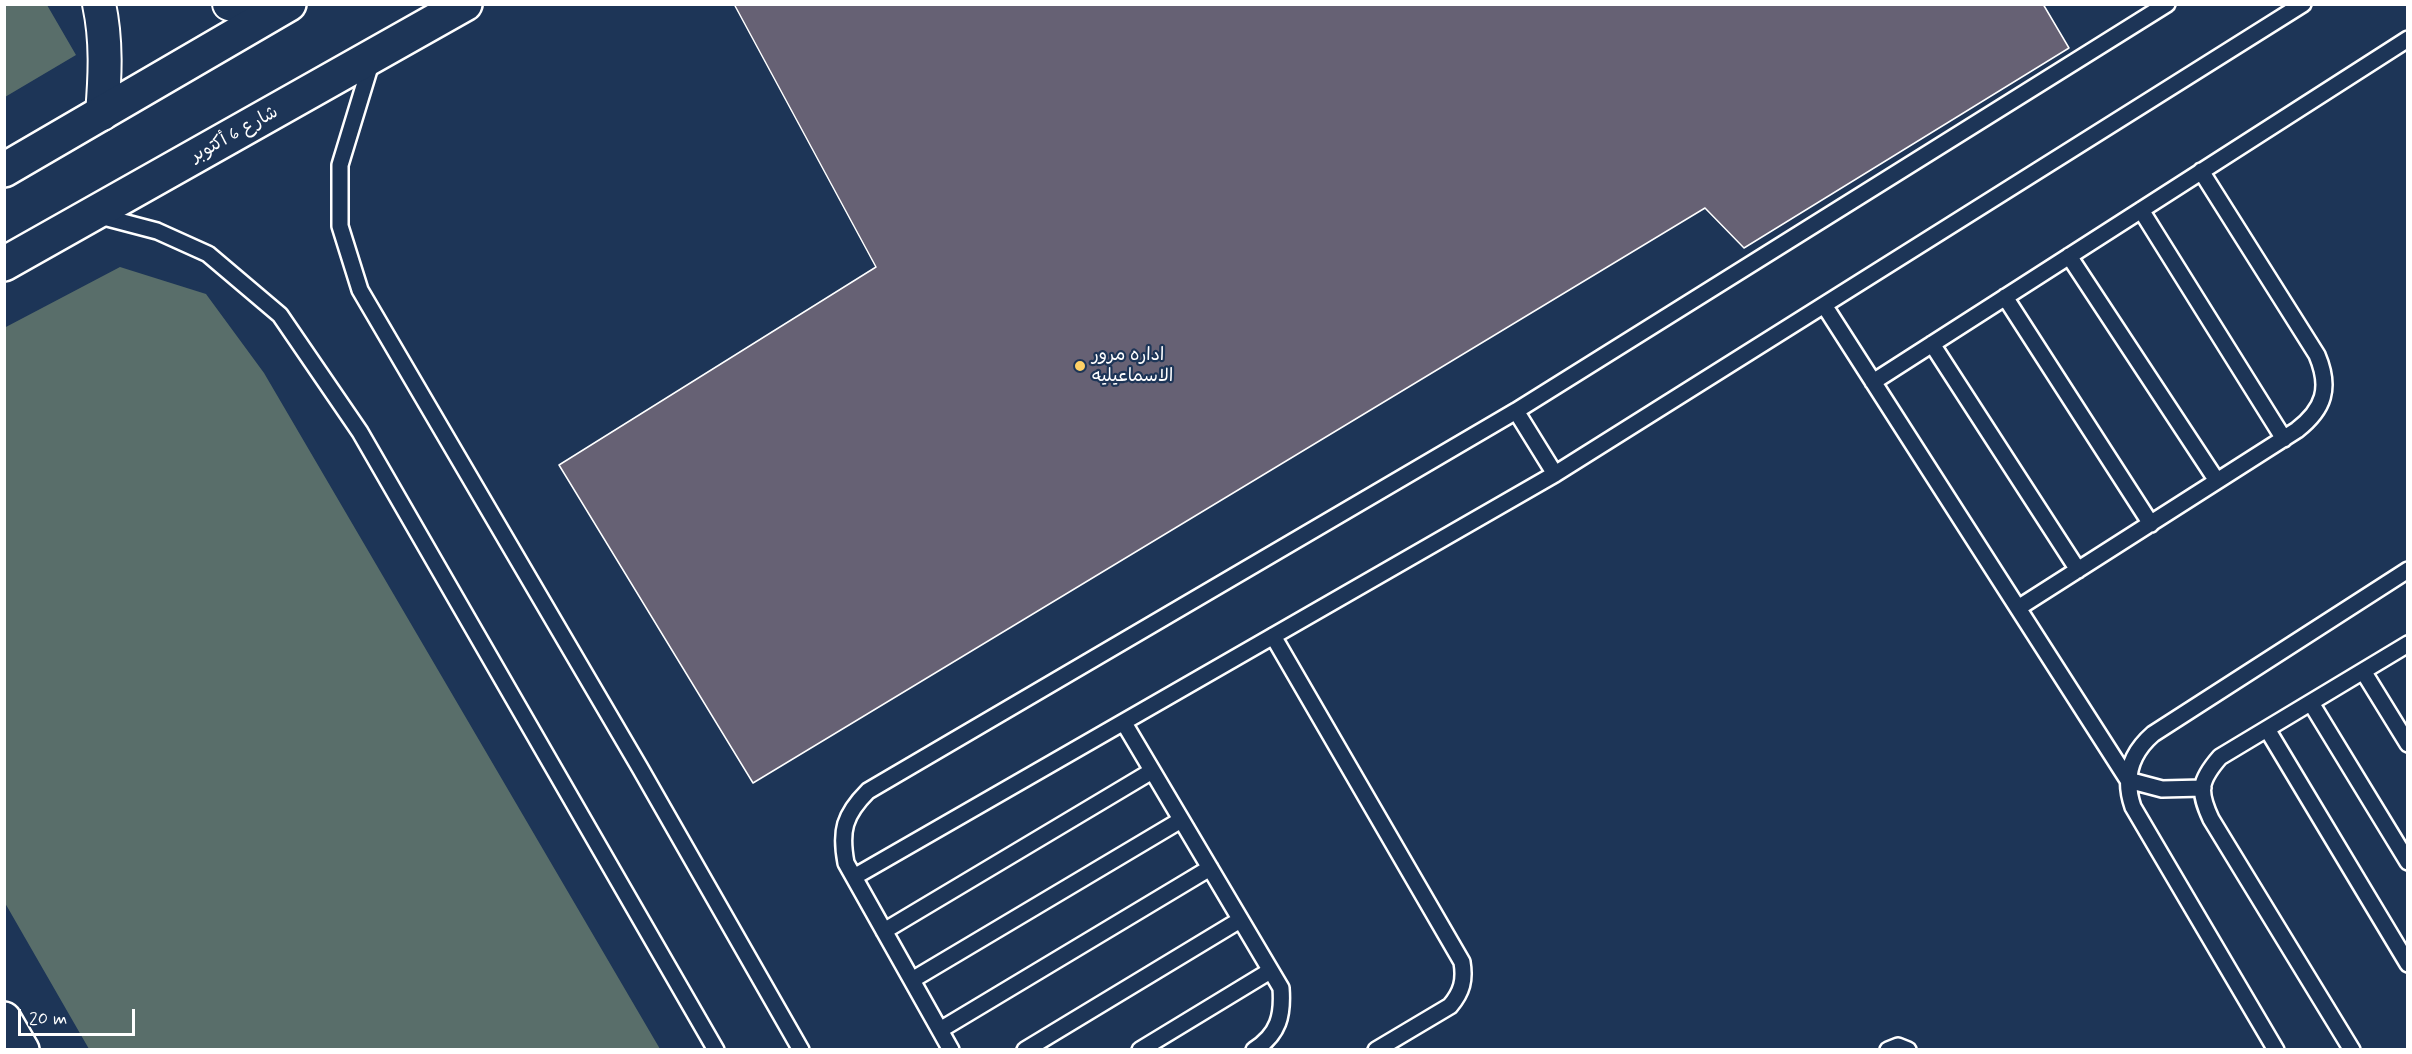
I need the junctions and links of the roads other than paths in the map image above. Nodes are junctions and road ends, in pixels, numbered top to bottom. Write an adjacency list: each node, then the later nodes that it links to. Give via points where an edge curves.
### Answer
1 (99, 4): 9 (street, via 106,67)
2 (229, 4): 6 (street)
3 (465, 4): 8 (street, شارع 6 أكتوبر)
4 (2167, 4): 20 (lane)
5 (2303, 4): 17 (lane)
6 (280, 10): 9 (street)
7 (2408, 39): 11 (lane)
8 (373, 58): 13 (street, شارع 6 أكتوبر); 51 (lane, via 340,165 340,226 360,290)
9 (102, 114): 10 (street)
10 (4, 170)
11 (2201, 171): 12 (lane); 21 (lane, via 2324,372 2320,405 2311,420)
12 (2141, 210): 14 (lane); 21 (lane)
13 (93, 215): 15 (street, شارع 6 أكتوبر); 50 (lane, via 157,231 208,254 280,315 360,432)
14 (2069, 256): 16 (lane); 23 (lane)
15 (4, 264)
16 (2005, 297): 18 (lane); 24 (lane)
17 (1824, 305): 19 (lane); 22 (lane)
18 (1932, 344): 19 (lane); 25 (lane)
19 (1873, 382): 27 (lane)
20 (1516, 411): 22 (lane); 41 (lane, via 868,791 845,823 842,843)
21 (2284, 439): 23 (lane)
22 (1555, 474): 28 (lane)
23 (2217, 481): 24 (lane)
24 (2151, 524): 25 (lane)
25 (2078, 570): 27 (lane)
26 (2408, 570): 36 (lane, via 2153,734 2136,753)
27 (2018, 608): 36 (lane)
28 (1273, 636): 32 (lane); 56 (lane, via 1462,962 1462,987 1450,1006)
29 (2408, 644): 30 (lane)
30 (2363, 671): 31 (lane); 34 (lane)
31 (2311, 703): 33 (lane); 39 (lane)
32 (1124, 723): 35 (lane); 41 (lane)
33 (2267, 729): 37 (lane, via 2220,757 2205,775); 44 (lane)
34 (2408, 744)
35 (1152, 771): 38 (lane); 43 (lane)
36 (2128, 780): 37 (lane, via 2162,789); 59 (lane, via 2133,807)
37 (2203, 788): 60 (lane, via 2201,798 2211,819)
38 (1181, 820): 40 (lane); 46 (lane)
39 (2408, 862)
40 (1210, 868): 42 (lane); 48 (lane)
41 (854, 877): 43 (lane)
42 (1240, 920): 45 (lane); 53 (lane)
43 (884, 931): 46 (lane)
44 (2408, 964)
45 (1270, 971): 54 (lane); 55 (lane, via 1281,988 1282,1010 1275,1031)
46 (912, 980): 48 (lane)
47 (4, 1019): 49 (street)
48 (940, 1030): 52 (lane)
49 (22, 1050)
50 (716, 1050)
51 (801, 1050)
52 (951, 1050)
53 (1024, 1050)
54 (1140, 1050)
55 (1254, 1050)
56 (1376, 1050)
57 (1888, 1050): 58 (lane, via 1898,1046)
58 (1908, 1050)
59 (2276, 1050)
60 (2352, 1050)

